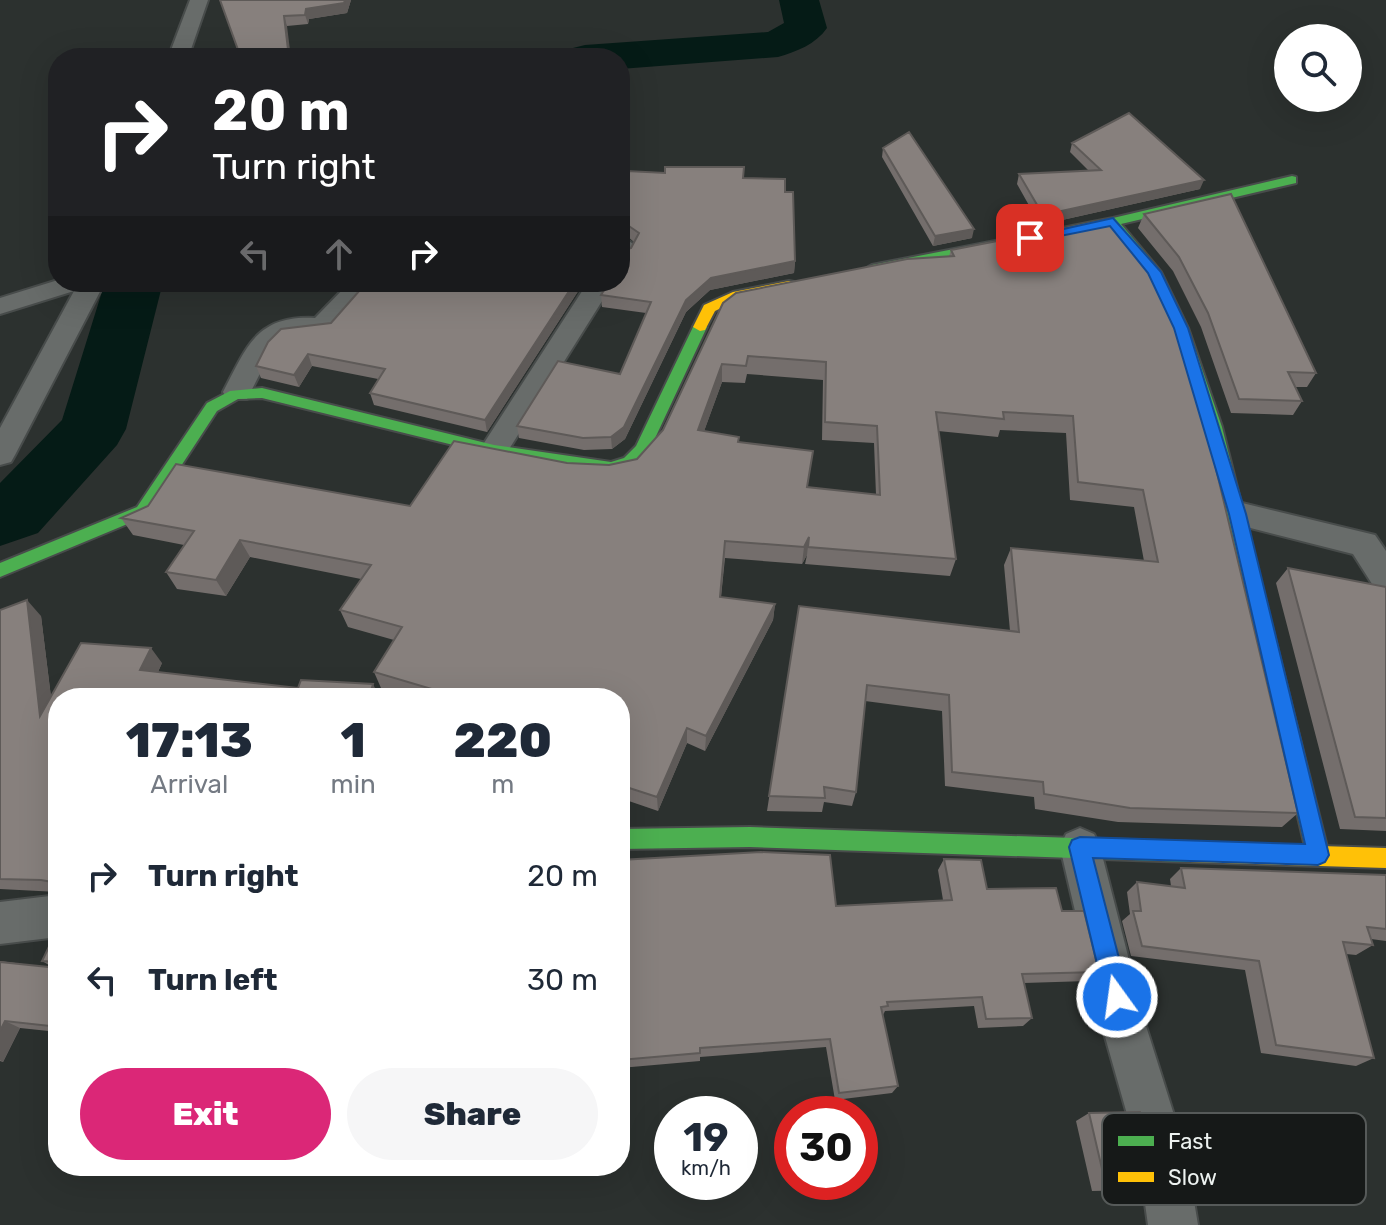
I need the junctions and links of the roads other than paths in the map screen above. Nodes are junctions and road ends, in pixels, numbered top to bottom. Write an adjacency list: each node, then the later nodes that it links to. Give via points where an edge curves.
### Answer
1 (199, 0): 2 (street)
2 (182, 48)
3 (1292, 180): 4 (street)
4 (1113, 222): 5 (street); 15 (street, via 1154,272 1181,328)
5 (858, 272)
6 (813, 280): 13 (street, via 738,295 709,308 642,449 630,462 584,467)
7 (48, 291): 11 (street)
8 (87, 292): 14 (street)
9 (355, 292): 12 (street, via 322,327 289,325 268,337)
10 (595, 292): 13 (street)
11 (0, 306)
12 (237, 392): 13 (street, via 262,393); 16 (street, via 212,407 143,511)
13 (494, 450)
14 (0, 455)
15 (1238, 514): 17 (street, via 1358,542); 20 (street)
16 (0, 570)
17 (1386, 578)
18 (630, 839): 19 (street, via 750,837)
19 (1080, 847): 20 (street); 24 (street)
20 (1318, 855): 21 (street)
21 (1386, 858)
22 (48, 917): 23 (street)
23 (0, 923)
24 (1150, 1113)
25 (1170, 1205): 26 (street)
26 (1173, 1225)

